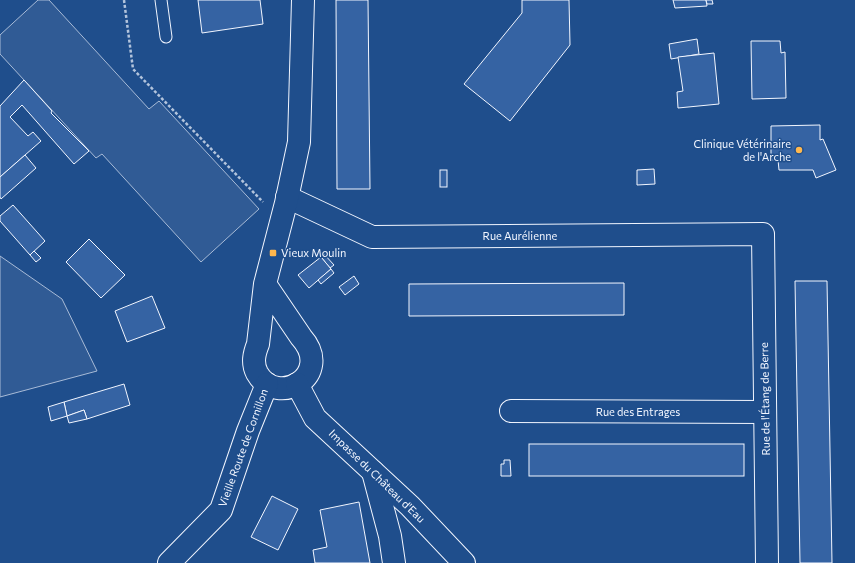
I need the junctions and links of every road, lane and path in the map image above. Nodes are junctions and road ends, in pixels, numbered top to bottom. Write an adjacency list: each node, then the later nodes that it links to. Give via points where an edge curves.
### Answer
1 (124, 0): 6 (path, via 133,69)
2 (161, 0): 4 (lane)
3 (303, 0): 5 (street, via 299,142)
4 (166, 37)
5 (287, 198): 6 (street); 7 (street, Rue Aurélienne, via 372,237)
6 (281, 221): 8 (street)
7 (762, 234): 14 (street, Rue de l'Étang de Berre)
8 (265, 284): 9 (street); 10 (street)
9 (301, 337): 10 (street, via 292,332 273,332); 12 (street, via 307,344 312,362 305,378)
10 (258, 344): 11 (street, via 253,361 260,378)
11 (267, 384): 12 (street, via 282,388 290,388); 16 (street, Vieille Route de Cornillon, via 221,510)
12 (297, 384): 15 (street, Impasse du Château d'Eau, via 315,418)
13 (511, 411): 14 (street, Rue des Entrages)
14 (765, 412): 19 (street, Rue de l'Étang de Berre)
15 (373, 472): 17 (street, via 390,536); 18 (street, Impasse du Château d'Eau, via 410,506)
16 (169, 563)
17 (394, 563)
18 (464, 563)
19 (767, 563)

